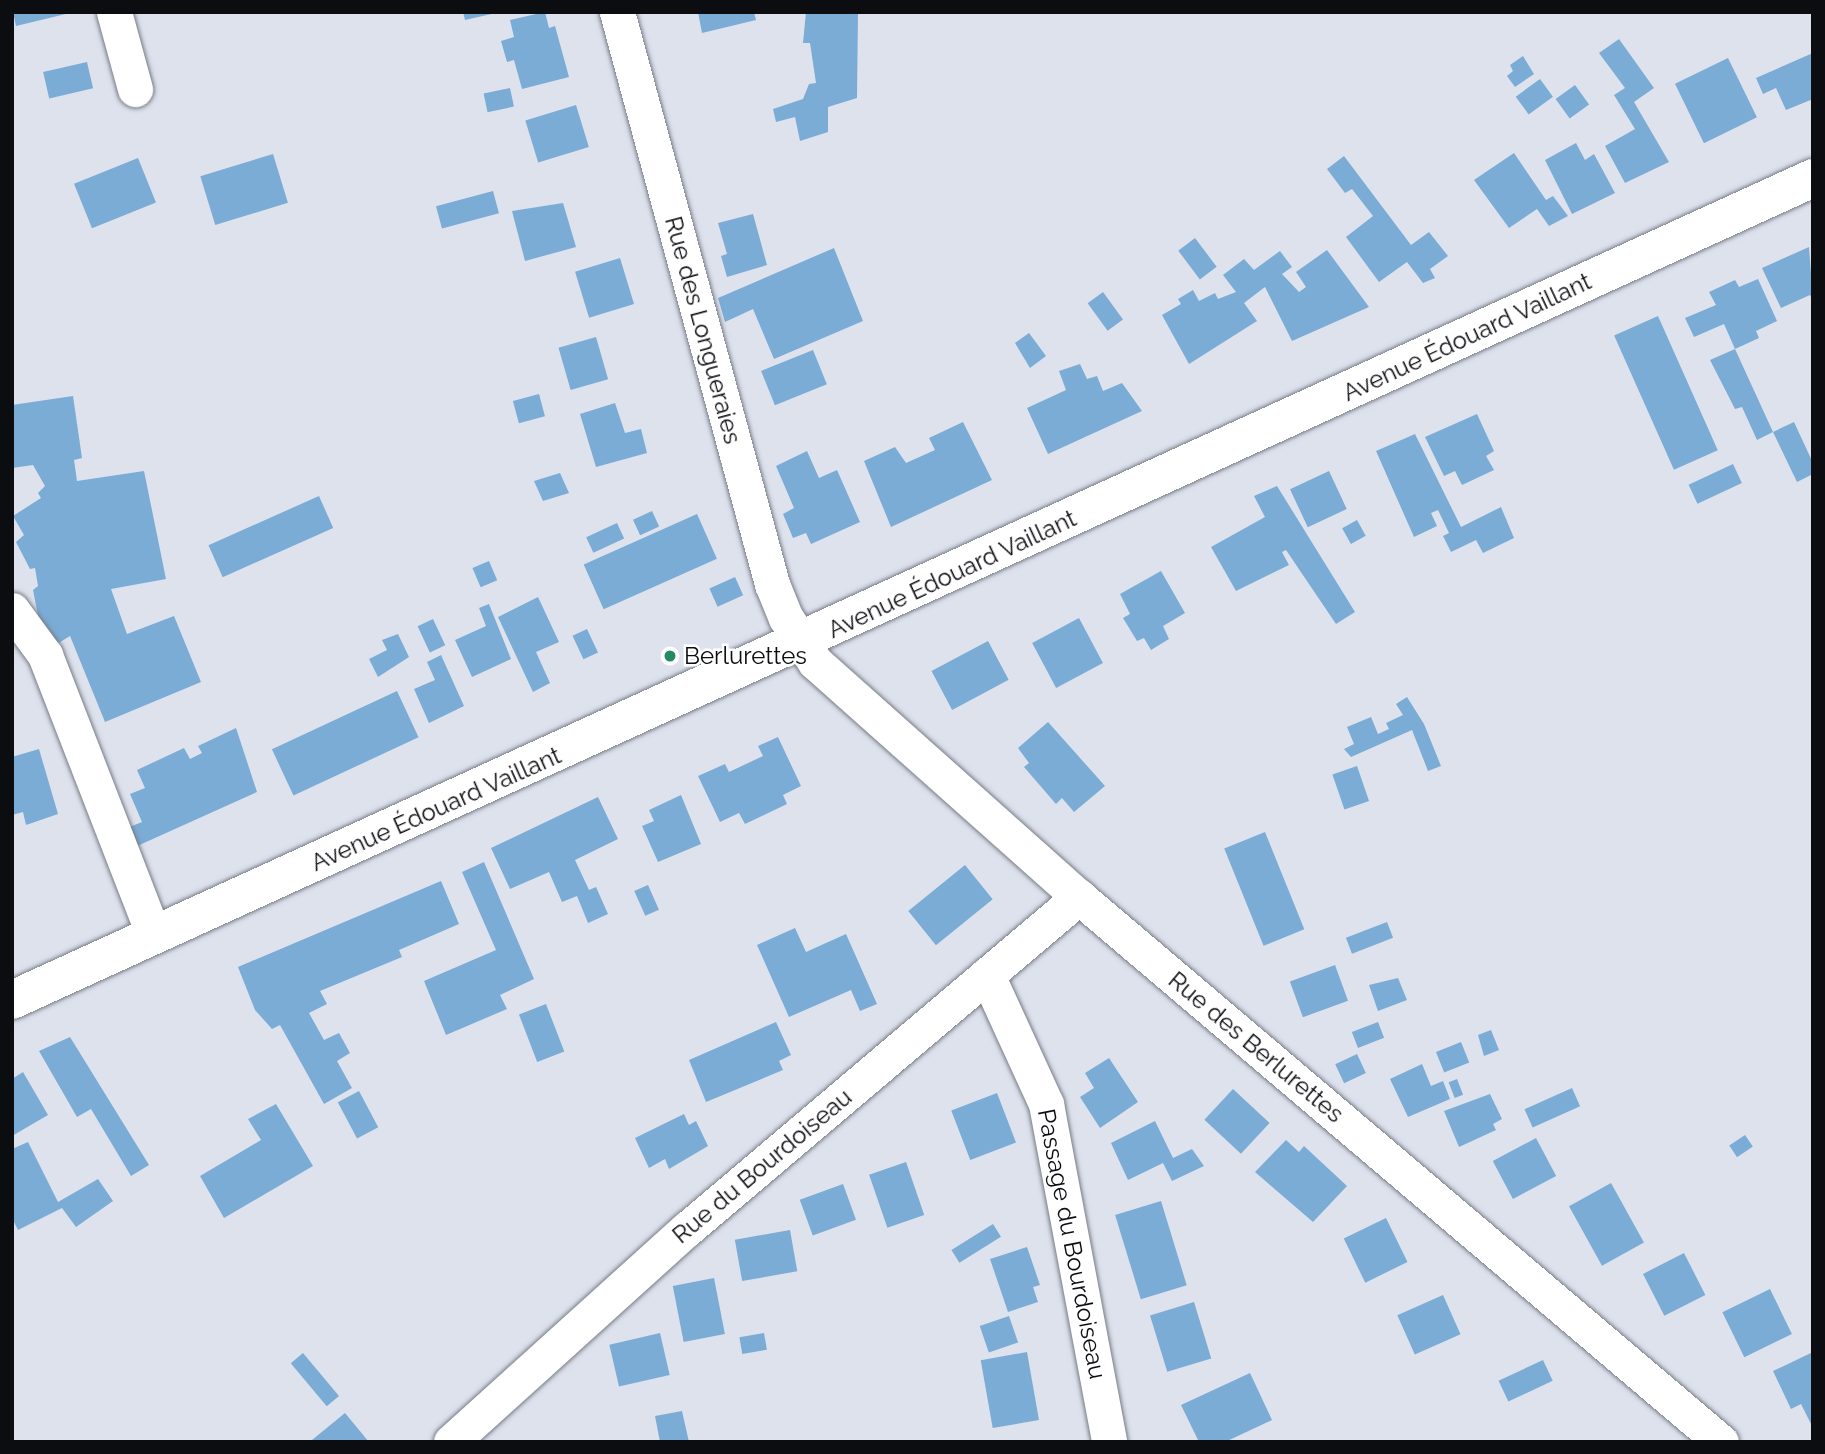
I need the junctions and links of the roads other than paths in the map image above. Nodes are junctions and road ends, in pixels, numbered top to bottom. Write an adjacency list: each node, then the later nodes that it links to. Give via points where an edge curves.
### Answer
1 (114, 12): 3 (street)
2 (617, 12): 6 (street, Rue des Longueraies, via 772,584)
3 (135, 89)
4 (1813, 178): 6 (main road, Avenue Édouard Vaillant)
5 (12, 610): 8 (street, via 45,655)
6 (801, 643): 7 (street, Rue des Berlurettes, via 815,662); 8 (main road, Avenue Édouard Vaillant)
7 (1079, 897): 9 (street, Rue du Bourdoiseau); 13 (street, Rue des Berlurettes)
8 (154, 936): 10 (main road, Avenue Édouard Vaillant)
9 (987, 975): 11 (street, Rue du Bourdoiseau, via 687,1229); 12 (street, Passage du Bourdoiseau, via 1046,1104)
10 (12, 1000)
11 (451, 1442)
12 (1110, 1442)
13 (1721, 1442)

